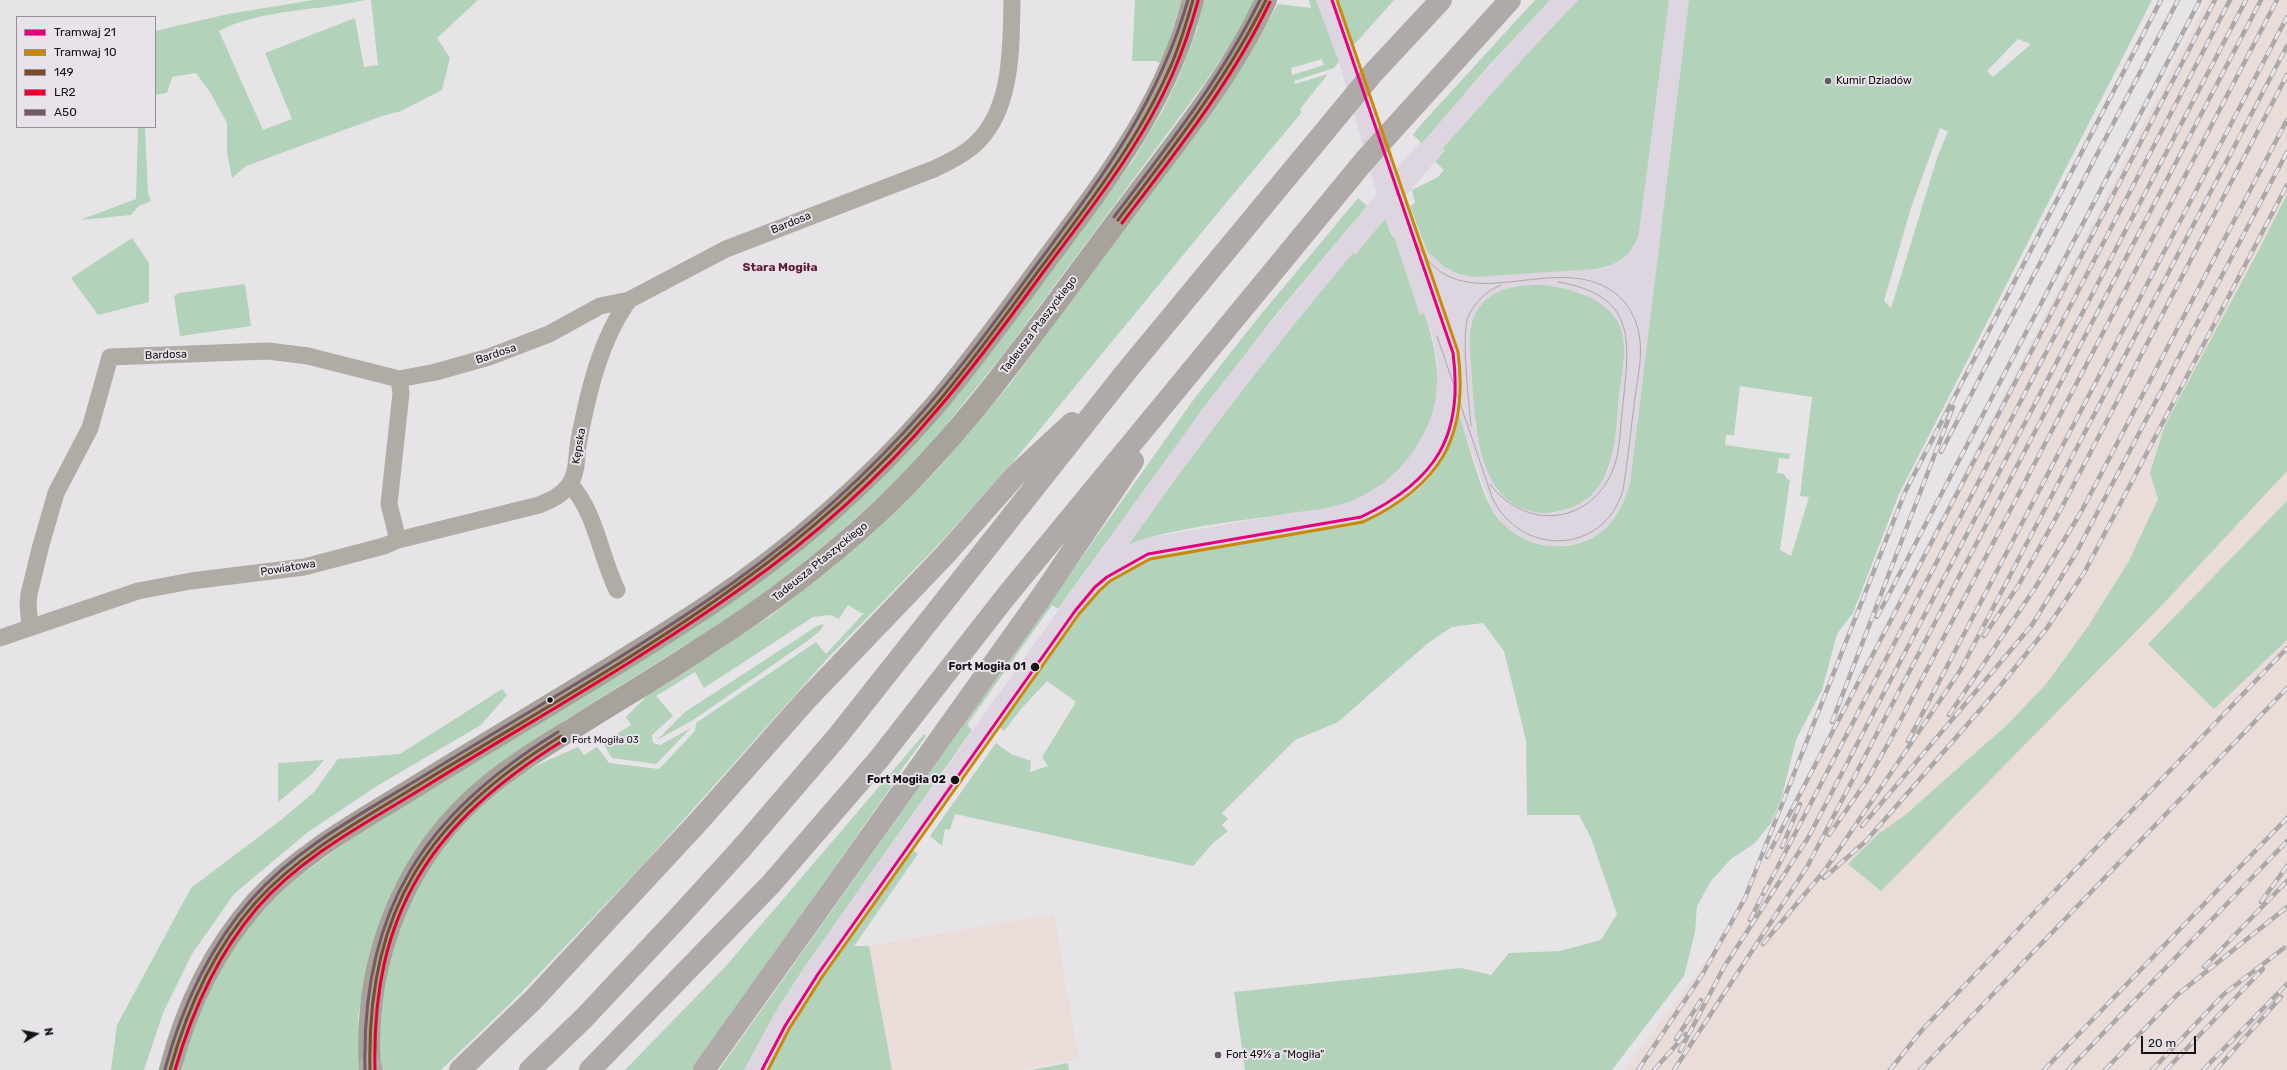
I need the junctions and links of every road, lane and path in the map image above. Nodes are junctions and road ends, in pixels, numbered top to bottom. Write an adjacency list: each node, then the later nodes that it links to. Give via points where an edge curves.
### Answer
1 (1012, 0): 6 (street, Bardosa, via 1008,68 1000,105 987,130 972,147 934,168 710,256)
2 (1193, 0): 16 (main road, via 1167,76 1126,150 982,347 928,413 897,446 859,485 814,525 730,590 336,837 276,883 240,921 214,958 179,1034)
3 (1266, 0): 15 (main road, Tadeusza Ptaszyckiego, via 1235,57 1183,132 994,386 951,438 905,487 842,546 772,601 706,646 518,764 473,800 445,829 407,885 383,943 371,1006)
4 (1441, 0): 8 (highway, via 1373,73)
5 (1510, 0): 7 (highway, via 1365,160)
6 (629, 300): 9 (street, Bardosa, via 600,306 549,334 489,358); 10 (street, Kępska, via 610,330 596,370 579,440 575,472)
7 (1198, 363): 19 (highway, via 1007,595 879,759 771,884); 20 (highway, via 1044,593)
8 (1125, 373): 17 (highway, via 1015,476 945,555 807,699 565,966); 18 (highway, via 822,755 676,920 584,1018)
9 (399, 379): 11 (street, via 400,400 389,504); 13 (street, Bardosa, via 308,356 268,351 110,356 90,428 56,493 48,519 28,604)
10 (570, 484): 11 (street, Powiatowa, via 554,499 539,505); 12 (street, via 587,507 606,569)
11 (398, 540): 13 (street, Powiatowa, via 304,567 191,581 138,591)
12 (617, 590)
13 (30, 627): 14 (street, Powiatowa)
14 (0, 638)
15 (370, 1068)
16 (170, 1070)
17 (460, 1070)
18 (530, 1070)
19 (590, 1070)
20 (704, 1070)

